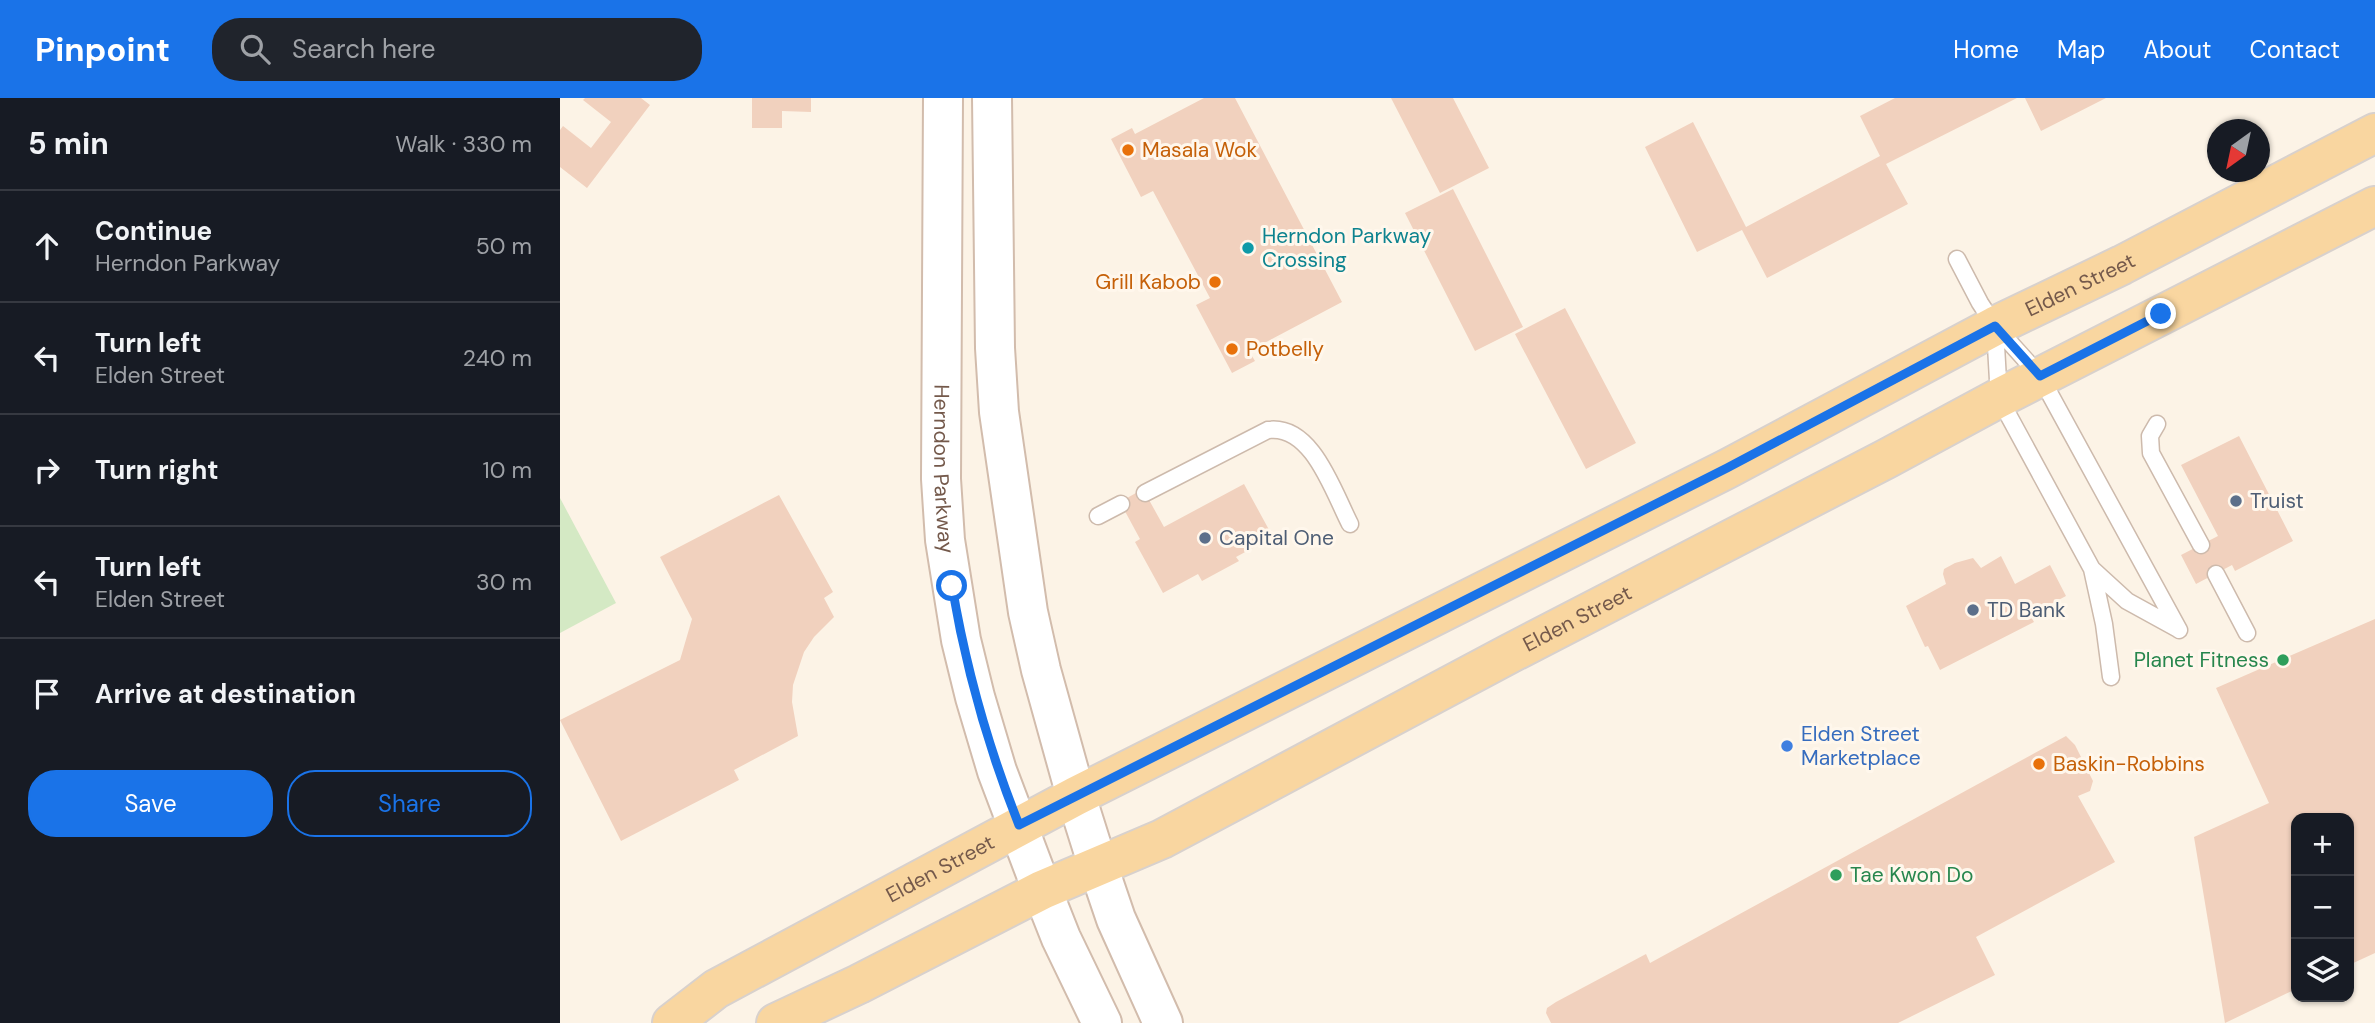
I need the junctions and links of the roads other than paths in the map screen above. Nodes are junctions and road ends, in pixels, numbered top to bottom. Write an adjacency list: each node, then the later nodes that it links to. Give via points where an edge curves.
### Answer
1 (943, 98): 20 (main road, Herndon Parkway, via 940,358 945,540 975,697)
2 (992, 98): 19 (main road, via 999,412 1028,612)
3 (2375, 133): 6 (main road, Elden Street)
4 (2375, 206): 7 (main road, Elden Street)
5 (1957, 259): 6 (lane)
6 (1995, 326): 7 (lane); 8 (lane); 19 (main road, Elden Street, via 1727,468)
7 (2040, 376): 8 (main road, Elden Street); 15 (lane, via 2179,630 2127,601)
8 (1998, 398): 15 (lane); 21 (main road, Elden Street, via 1162,839)
9 (2157, 424): 14 (lane, via 2150,436 2151,453)
10 (1145, 493): 13 (lane, via 1268,430 1281,428 1304,442 1318,461)
11 (1121, 505): 12 (lane)
12 (1098, 516)
13 (1350, 524)
14 (2201, 545)
15 (2092, 569): 18 (lane)
16 (2216, 574): 17 (lane)
17 (2247, 633)
18 (2111, 677)
19 (1076, 796): 20 (main road, Elden Street); 21 (main road)
20 (1019, 825): 22 (main road, Herndon Parkway); 23 (main road, Elden Street, via 716,989)
21 (1098, 866): 22 (main road, Elden Street); 26 (main road, via 1116,919)
22 (1042, 890): 24 (main road, Elden Street); 25 (main road, Herndon Parkway)
23 (672, 1023)
24 (776, 1023)
25 (1102, 1023)
26 (1163, 1023)

